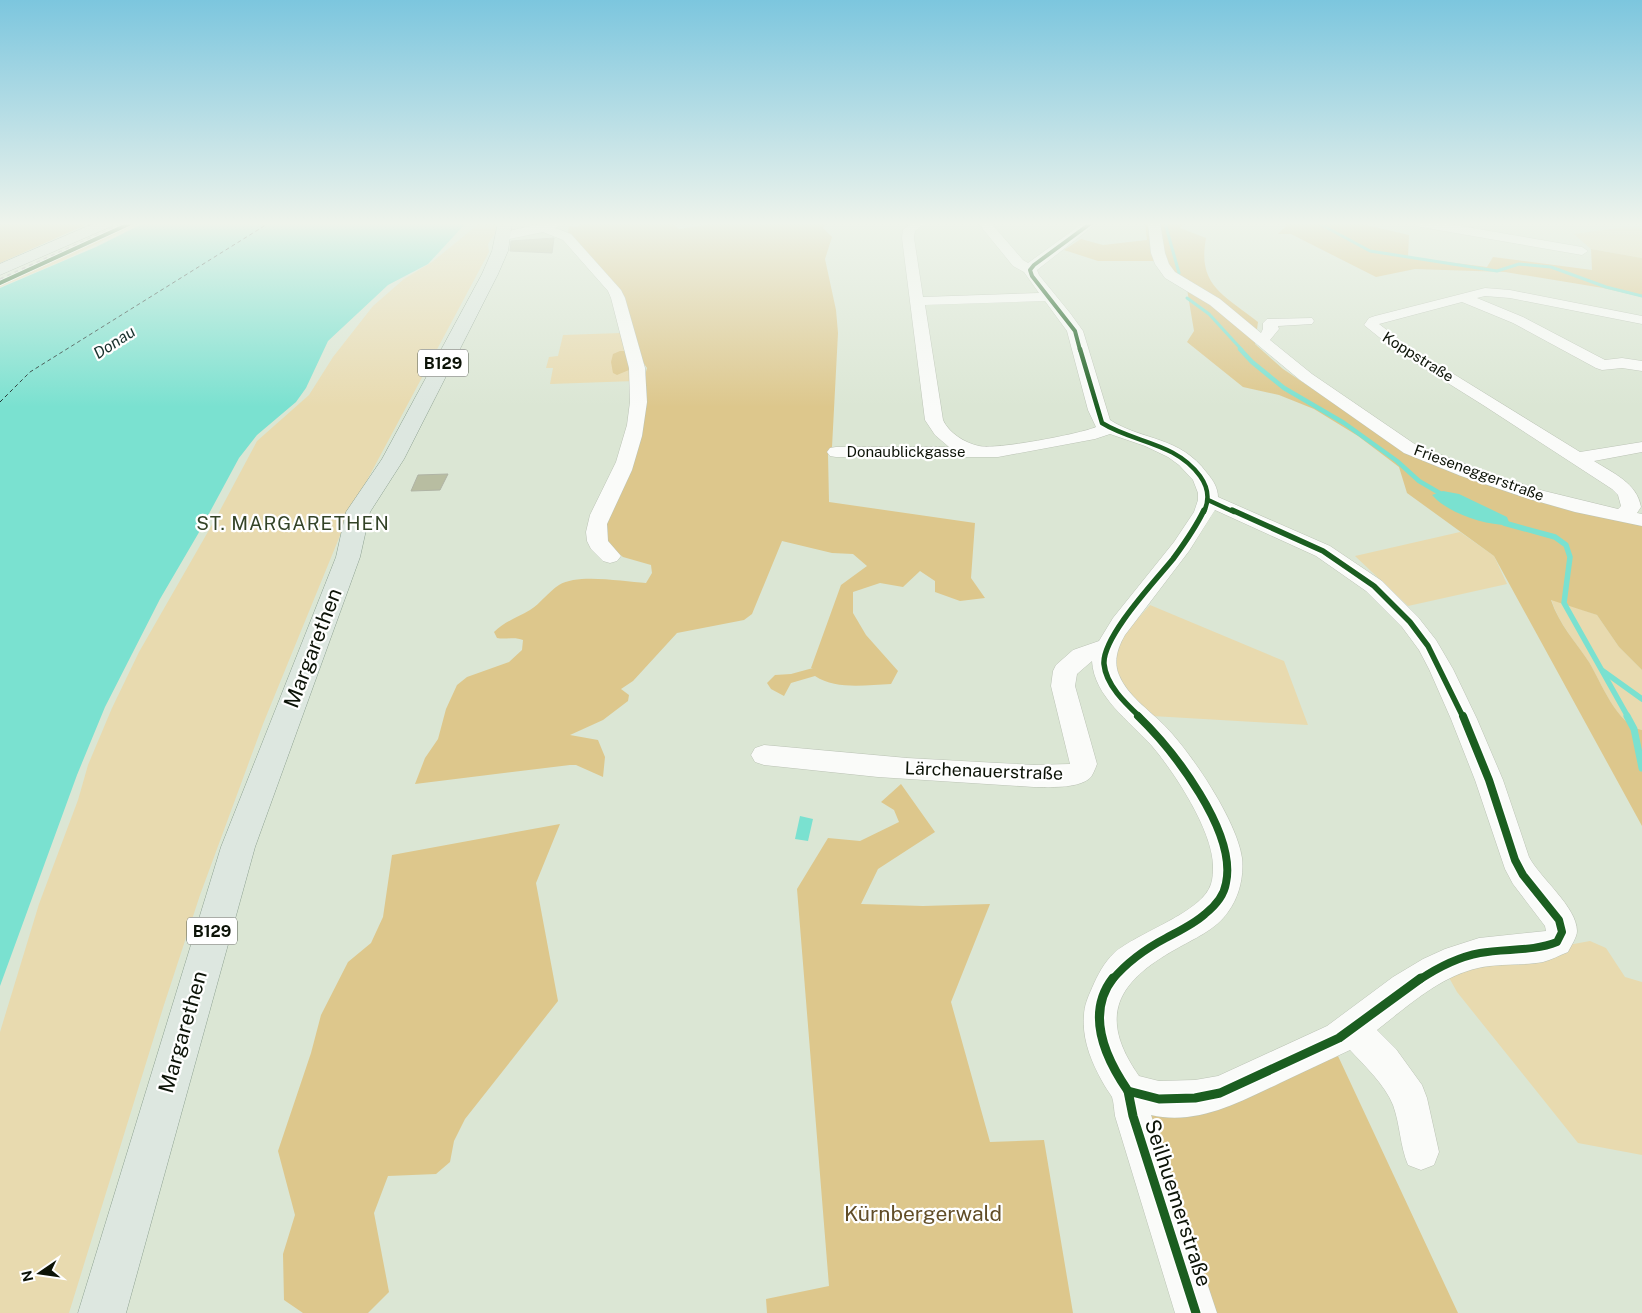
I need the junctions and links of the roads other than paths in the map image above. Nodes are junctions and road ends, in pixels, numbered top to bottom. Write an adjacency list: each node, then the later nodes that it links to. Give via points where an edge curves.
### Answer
1 (479, 284): 27 (main road, Margarethen / B129, via 384,474 377,502 348,557 238,847)
2 (609, 284): 21 (street, via 617,296 637,367 638,407 621,476 596,526 598,542)
3 (915, 284): 8 (street, Donaublickgasse)
4 (1039, 284): 6 (street)
5 (1184, 284): 11 (street, Frieseneggerstraße, via 1232,315)
6 (1049, 297): 8 (street); 13 (street, via 1075,331 1100,420)
7 (1464, 298): 9 (street, Koppstraße, via 1485,292 1510,294); 12 (street, via 1518,320 1602,365); 17 (street, Koppstraße, via 1380,319 1371,325)
8 (918, 302): 15 (street, Donaublickgasse, via 936,426 946,436)
9 (1642, 320)
10 (1307, 321): 11 (street, via 1272,322 1267,336)
11 (1259, 339): 19 (street, Frieseneggerstraße, via 1306,377 1416,452 1519,490)
12 (1642, 366)
13 (1110, 428): 15 (street, Donaublickgasse, via 1014,450); 18 (street, via 1179,456 1203,480)
14 (1642, 448): 17 (street)
15 (976, 451): 16 (street, Donaublickgasse)
16 (836, 452)
17 (1576, 458): 19 (street, Koppstraße, via 1625,491 1631,507)
18 (1208, 500): 22 (street, via 1184,545); 24 (street, Seilhuemerstraße, via 1323,551 1374,586 1410,622 1441,669 1464,719 1522,875 1559,920 1562,932 1556,942 1544,947 1479,953 1456,960 1405,988)
19 (1623, 516): 20 (street, Frieseneggerstraße)
20 (1642, 520)
21 (610, 556)
22 (1106, 647): 23 (street, Lärchenauerstraße, via 1081,656 1065,672 1063,686 1084,764 1073,774 902,768); 25 (street, via 1104,669 1110,683 1179,763 1224,842 1228,864 1226,887 1215,906 1138,953 1119,969 1104,995 1099,1018 1101,1035 1107,1056)
23 (764, 755)
24 (1352, 1028): 25 (street, Seilhuemerstraße, via 1324,1046 1220,1093 1196,1098 1159,1099); 26 (street, via 1384,1061 1404,1090 1413,1109)
25 (1128, 1091): 28 (street, Seilhuemerstraße, via 1133,1116)
26 (1421, 1152)
27 (102, 1313)
28 (1196, 1313)

